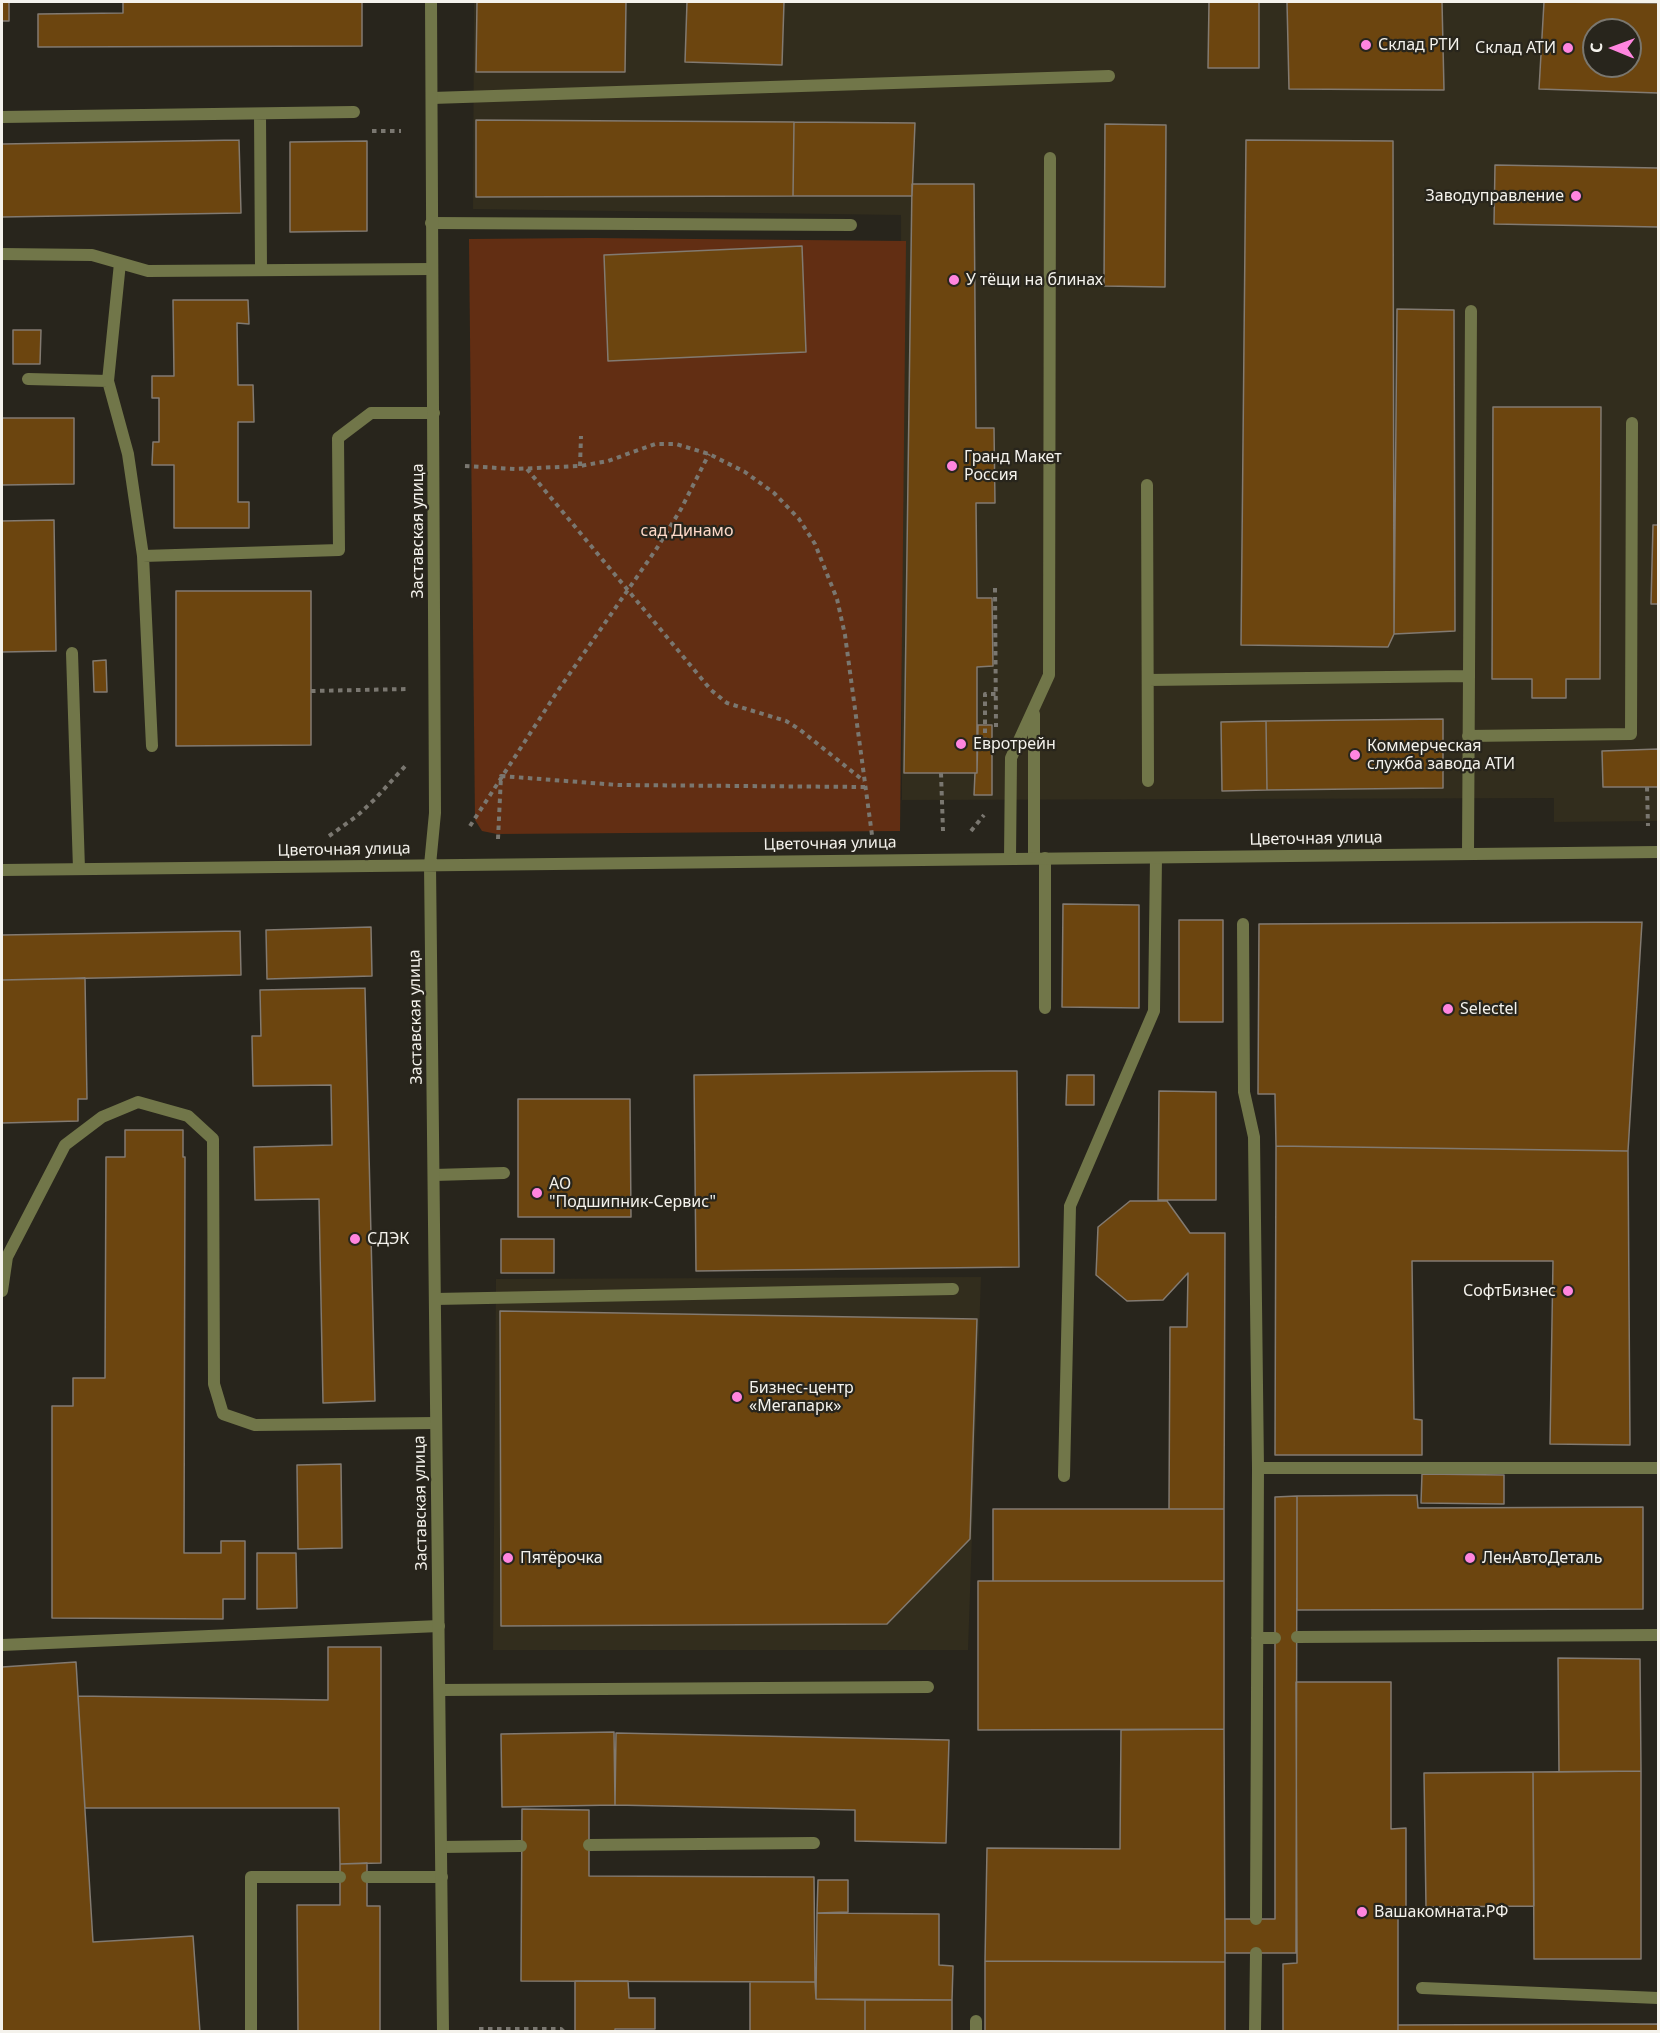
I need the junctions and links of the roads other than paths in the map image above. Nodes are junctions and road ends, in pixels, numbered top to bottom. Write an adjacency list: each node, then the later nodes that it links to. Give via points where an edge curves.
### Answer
1 (431, 2): 3 (street, Заставская улица)
2 (1109, 76): 3 (street)
3 (432, 98): 8 (street, Заставская улица)
4 (354, 112): 5 (street)
5 (260, 114): 6 (street); 12 (street)
6 (2, 117)
7 (1050, 158): 24 (street, via 1049,675)
8 (431, 224): 9 (street); 13 (street, Заставская улица)
9 (851, 225)
10 (2, 254): 11 (street, via 92,255)
11 (120, 263): 12 (street, via 148,271); 16 (street)
12 (261, 269): 13 (street)
13 (432, 269): 17 (street, Заставская улица)
14 (1471, 311): 22 (street)
15 (28, 379): 16 (street)
16 (108, 381): 20 (street, via 128,454)
17 (434, 413): 20 (street, via 371,413 338,438 339,550); 33 (street, Заставская улица, via 435,813)
18 (1632, 423): 25 (street, via 1631,734)
19 (1147, 484): 23 (street)
20 (143, 556): 26 (street)
21 (72, 653): 34 (street)
22 (1468, 676): 23 (street); 25 (street)
23 (1148, 680): 27 (street)
24 (1034, 710): 30 (street, via 1011,758); 31 (street)
25 (1468, 736): 29 (street)
26 (152, 746)
27 (1148, 781)
28 (1659, 852): 29 (street, Цветочная улица)
29 (1468, 854): 32 (street, Цветочная улица)
30 (1010, 858): 31 (street, Цветочная улица); 33 (street, Цветочная улица)
31 (1039, 858): 32 (street, Цветочная улица); 37 (street)
32 (1156, 858): 46 (street, via 1154,1011 1070,1206)
33 (430, 865): 34 (street, Цветочная улица); 39 (street, Заставская улица)
34 (78, 869): 35 (street, Цветочная улица)
35 (2, 870)
36 (1243, 924): 44 (street, via 1244,1092 1254,1137)
37 (1045, 1008)
38 (504, 1173): 39 (street)
39 (434, 1174): 42 (street, Заставская улица)
40 (954, 1289): 42 (street)
41 (2, 1291): 43 (street, via 7,1257 65,1145 102,1117 138,1102 188,1116 213,1139 214,1384 223,1414 255,1425)
42 (435, 1299): 43 (street, Заставская улица)
43 (436, 1423): 47 (street, Заставская улица)
44 (1258, 1468): 45 (street); 50 (street)
45 (1659, 1468)
46 (1064, 1476)
47 (439, 1626): 52 (street); 54 (street, Заставская улица)
48 (1659, 1635): 49 (street)
49 (1297, 1637)
50 (1257, 1638): 51 (street); 62 (street)
51 (1275, 1638)
52 (2, 1645)
53 (928, 1687): 54 (street)
54 (440, 1690): 58 (street, Заставская улица)
55 (814, 1843): 56 (street)
56 (589, 1845)
57 (521, 1846): 58 (street)
58 (441, 1847): 61 (street, Заставская улица)
59 (340, 1877): 66 (street, via 251,1877)
60 (367, 1877): 61 (street)
61 (442, 1877): 67 (street, Заставская улица)
62 (1256, 1919)
63 (1256, 1953): 68 (street)
64 (1422, 1988): 65 (street)
65 (1659, 1998)
66 (251, 2031)
67 (444, 2031)
68 (1255, 2031)

